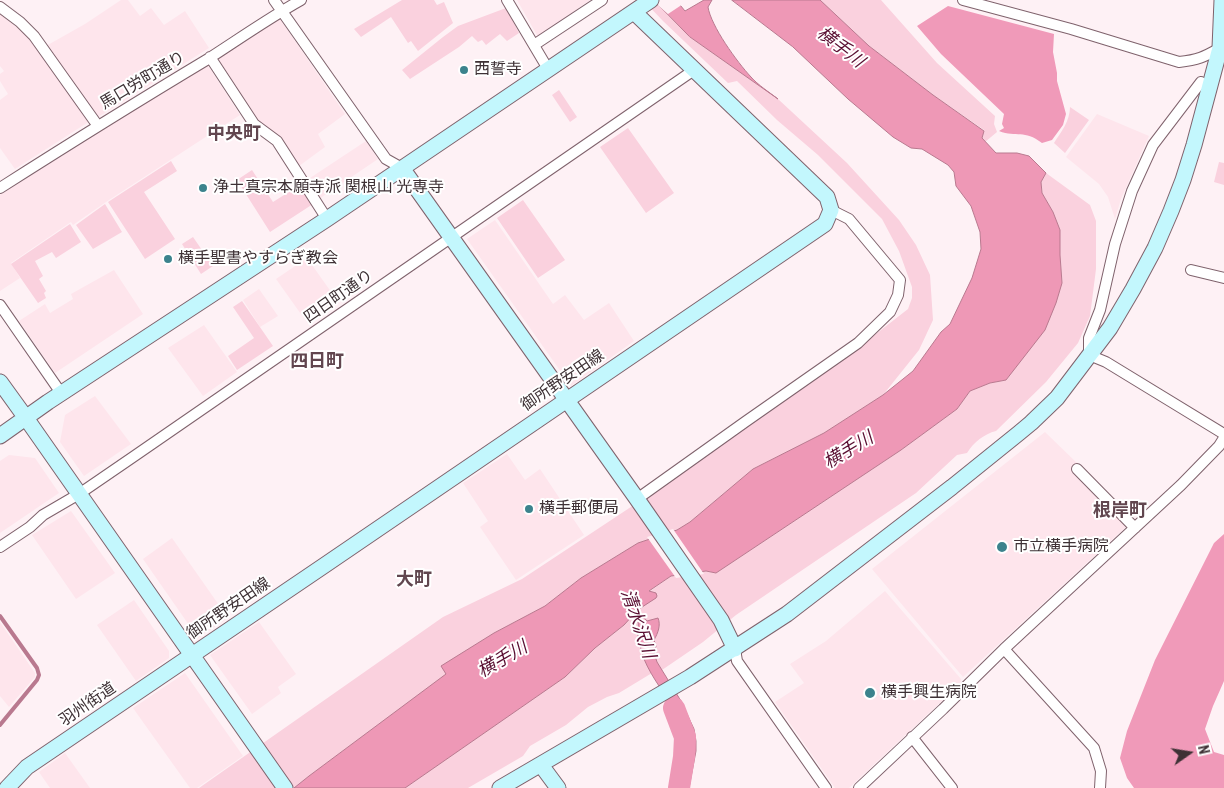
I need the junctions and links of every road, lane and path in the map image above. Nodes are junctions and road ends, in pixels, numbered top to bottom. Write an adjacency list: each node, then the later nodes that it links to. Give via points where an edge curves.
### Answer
1 (274, 0): 9 (street)
2 (301, 0): 9 (street, 馬口労町通り)
3 (507, 0): 11 (street)
4 (602, 0): 11 (street)
5 (651, 0): 10 (street)
6 (963, 0): 12 (street, via 1179,62 1201,58)
7 (1222, 0): 12 (street)
8 (0, 7): 17 (street, via 34,36)
9 (281, 11): 13 (street, 馬口労町通り); 18 (street, via 386,159)
10 (634, 12): 14 (street); 15 (street)
11 (534, 45): 14 (street)
12 (1222, 47): 26 (street, via 1171,211 1133,289)
13 (210, 57): 17 (street, 馬口労町通り); 21 (street, via 254,124 277,141)
14 (548, 69): 18 (street)
15 (694, 70): 20 (street, via 827,197); 22 (street, 四日町通り)
16 (1201, 82): 26 (street, via 1153,145 1132,191 1115,244 1100,310 1089,338)
17 (98, 126): 19 (street, 馬口労町通り)
18 (402, 168): 21 (street); 22 (street)
19 (0, 188)
20 (832, 210): 29 (street, 御所野安田線, via 825,224); 36 (street, via 849,219 900,280 898,295 890,312 858,343)
21 (326, 219): 28 (street)
22 (452, 237): 29 (street); 35 (street, 四日町通り)
23 (1191, 270): 24 (street)
24 (1224, 278)
25 (0, 305): 28 (street)
26 (1090, 356): 31 (street, via 1106,362); 39 (street, via 1057,398 1031,423 786,614)
27 (0, 382): 30 (street)
28 (61, 393): 30 (street)
29 (567, 400): 36 (street); 41 (street, 御所野安田線)
30 (26, 418): 32 (street); 35 (street)
31 (1224, 434)
32 (0, 436)
33 (1224, 438): 37 (street, via 1200,466)
34 (1077, 469): 37 (street)
35 (79, 494): 38 (street, 四日町通り); 41 (street)
36 (637, 499): 39 (street, via 721,620)
37 (1135, 528): 40 (street)
38 (0, 547)
39 (735, 649): 43 (street); 48 (street, via 737,661)
40 (1004, 649): 42 (street); 51 (street, via 1094,748 1101,771)
41 (192, 655): 44 (street, 羽州街道, via 27,766); 45 (street, 御所野安田線)
42 (912, 737): 49 (street); 50 (street)
43 (541, 765): 46 (street); 47 (street)
44 (7, 788)
45 (285, 788)
46 (500, 788)
47 (558, 788)
48 (826, 788)
49 (858, 788)
50 (952, 788)
51 (1100, 788)

